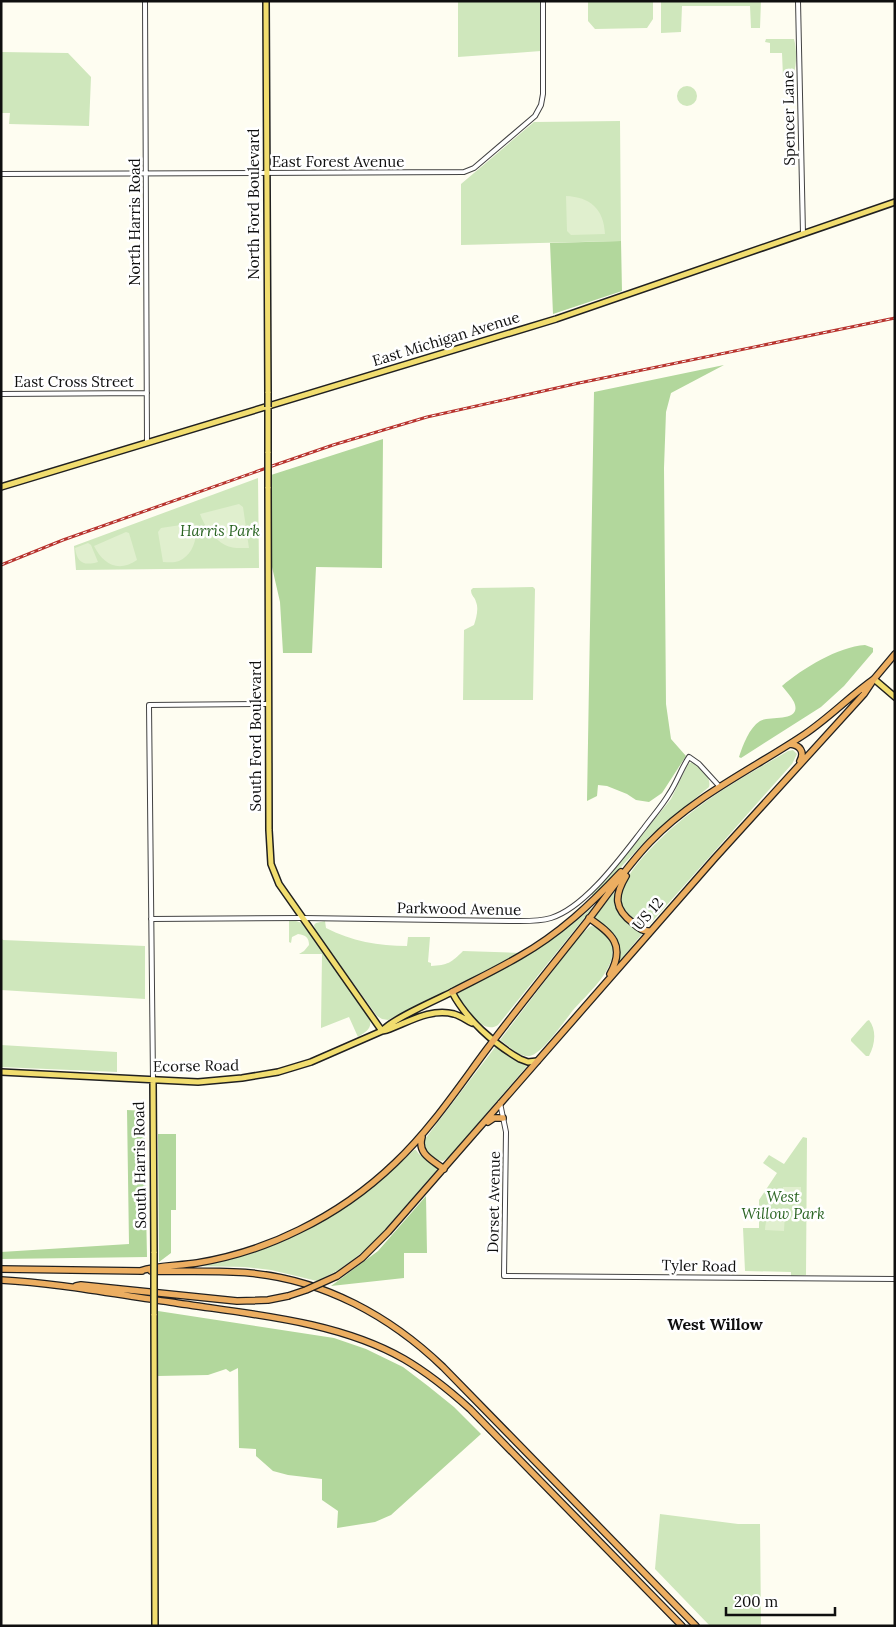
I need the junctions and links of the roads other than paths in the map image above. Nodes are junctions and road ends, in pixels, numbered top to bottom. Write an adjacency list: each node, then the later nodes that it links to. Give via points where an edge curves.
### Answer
1 (145, 1): 6 (street, North Harris Road)
2 (266, 1): 7 (main road, North Ford Boulevard)
3 (544, 1): 7 (street, East Forest Avenue, via 542,99 538,111 474,168 464,172)
4 (798, 1): 9 (street, Spencer Lane)
5 (1, 174): 6 (street, East Forest Avenue)
6 (146, 174): 7 (street, East Forest Avenue); 10 (street, North Harris Road)
7 (266, 174): 12 (main road, North Ford Boulevard, bridge)
8 (895, 202): 9 (main road, East Michigan Avenue)
9 (802, 234): 13 (main road, East Michigan Avenue, via 556,319)
10 (147, 393): 11 (street, East Cross Street); 13 (street, North Harris Road)
11 (1, 394)
12 (268, 407): 18 (main road, South Ford Boulevard, bridge)
13 (147, 443): 14 (main road, East Michigan Avenue)
14 (1, 487)
15 (895, 654): 16 (highway, US 12 / US 12)
16 (874, 679): 17 (main road); 19 (highway, US 12 / US 12); 20 (highway, US 12 / US 12)
17 (895, 697)
18 (268, 704): 23 (main road, South Ford Boulevard, via 271,864 279,884); 25 (street, South Harris Road, via 149,705)
19 (790, 744): 20 (highway, via 802,750); 21 (highway, US 12 / US 12)
20 (796, 767): 26 (highway, US 12 / US 12)
21 (720, 786): 22 (highway, US 12 / US 12, via 670,824); 23 (street, Parkwood Avenue, via 689,757 669,795 616,865 584,897 553,918 532,921)
22 (642, 851): 24 (highway, US 12 / US 12); 26 (highway, via 620,886 618,904 622,915 643,931); 28 (highway, via 587,907 549,938)
23 (303, 918): 25 (street, Parkwood Avenue); 30 (main road, South Ford Boulevard)
24 (589, 918): 27 (highway, via 608,931 616,942 615,962); 31 (highway, US 12 / US 12)
25 (151, 919): 34 (street, South Harris Road)
26 (650, 931): 27 (highway, US 12 / US 12)
27 (606, 982): 32 (highway, US 12 / US 12)
28 (452, 992): 29 (main road, Ecorse Road); 30 (main road, Ecorse Road)
29 (473, 1023): 30 (main road, Ecorse Road, via 453,1014 437,1012); 31 (main road, Ecorse Road)
30 (382, 1031): 34 (main road, Ecorse Road, via 311,1062 278,1072 218,1081)
31 (494, 1040): 32 (main road, Ecorse Road, via 520,1059); 37 (highway, US 12)
32 (537, 1061): 35 (highway, US 12 / US 12)
33 (1, 1072): 34 (main road, Ecorse Road)
34 (153, 1080): 46 (main road, South Harris Road, bridge)
35 (500, 1104): 36 (street); 38 (highway, US 12 / US 12)
36 (504, 1119): 38 (highway, via 496,1117 490,1120); 42 (street, Dorset Avenue)
37 (424, 1132): 39 (highway, via 421,1150); 41 (highway, US 12, via 369,1186 299,1230 273,1242 221,1258)
38 (452, 1159): 39 (highway, US 12 / US 12)
39 (444, 1169): 45 (highway, US 12, bridge, via 362,1258 337,1276 288,1296 237,1301 81,1285)
40 (1, 1269): 41 (highway)
41 (140, 1271): 48 (highway, via 234,1272 288,1279 343,1298 387,1321 443,1366)
42 (504, 1276): 43 (street, Tyler Road)
43 (895, 1279)
44 (1, 1280): 45 (highway)
45 (69, 1287): 47 (highway, via 314,1325 361,1339 403,1358 437,1380 470,1409)
46 (155, 1626)
47 (682, 1626)
48 (696, 1626)

